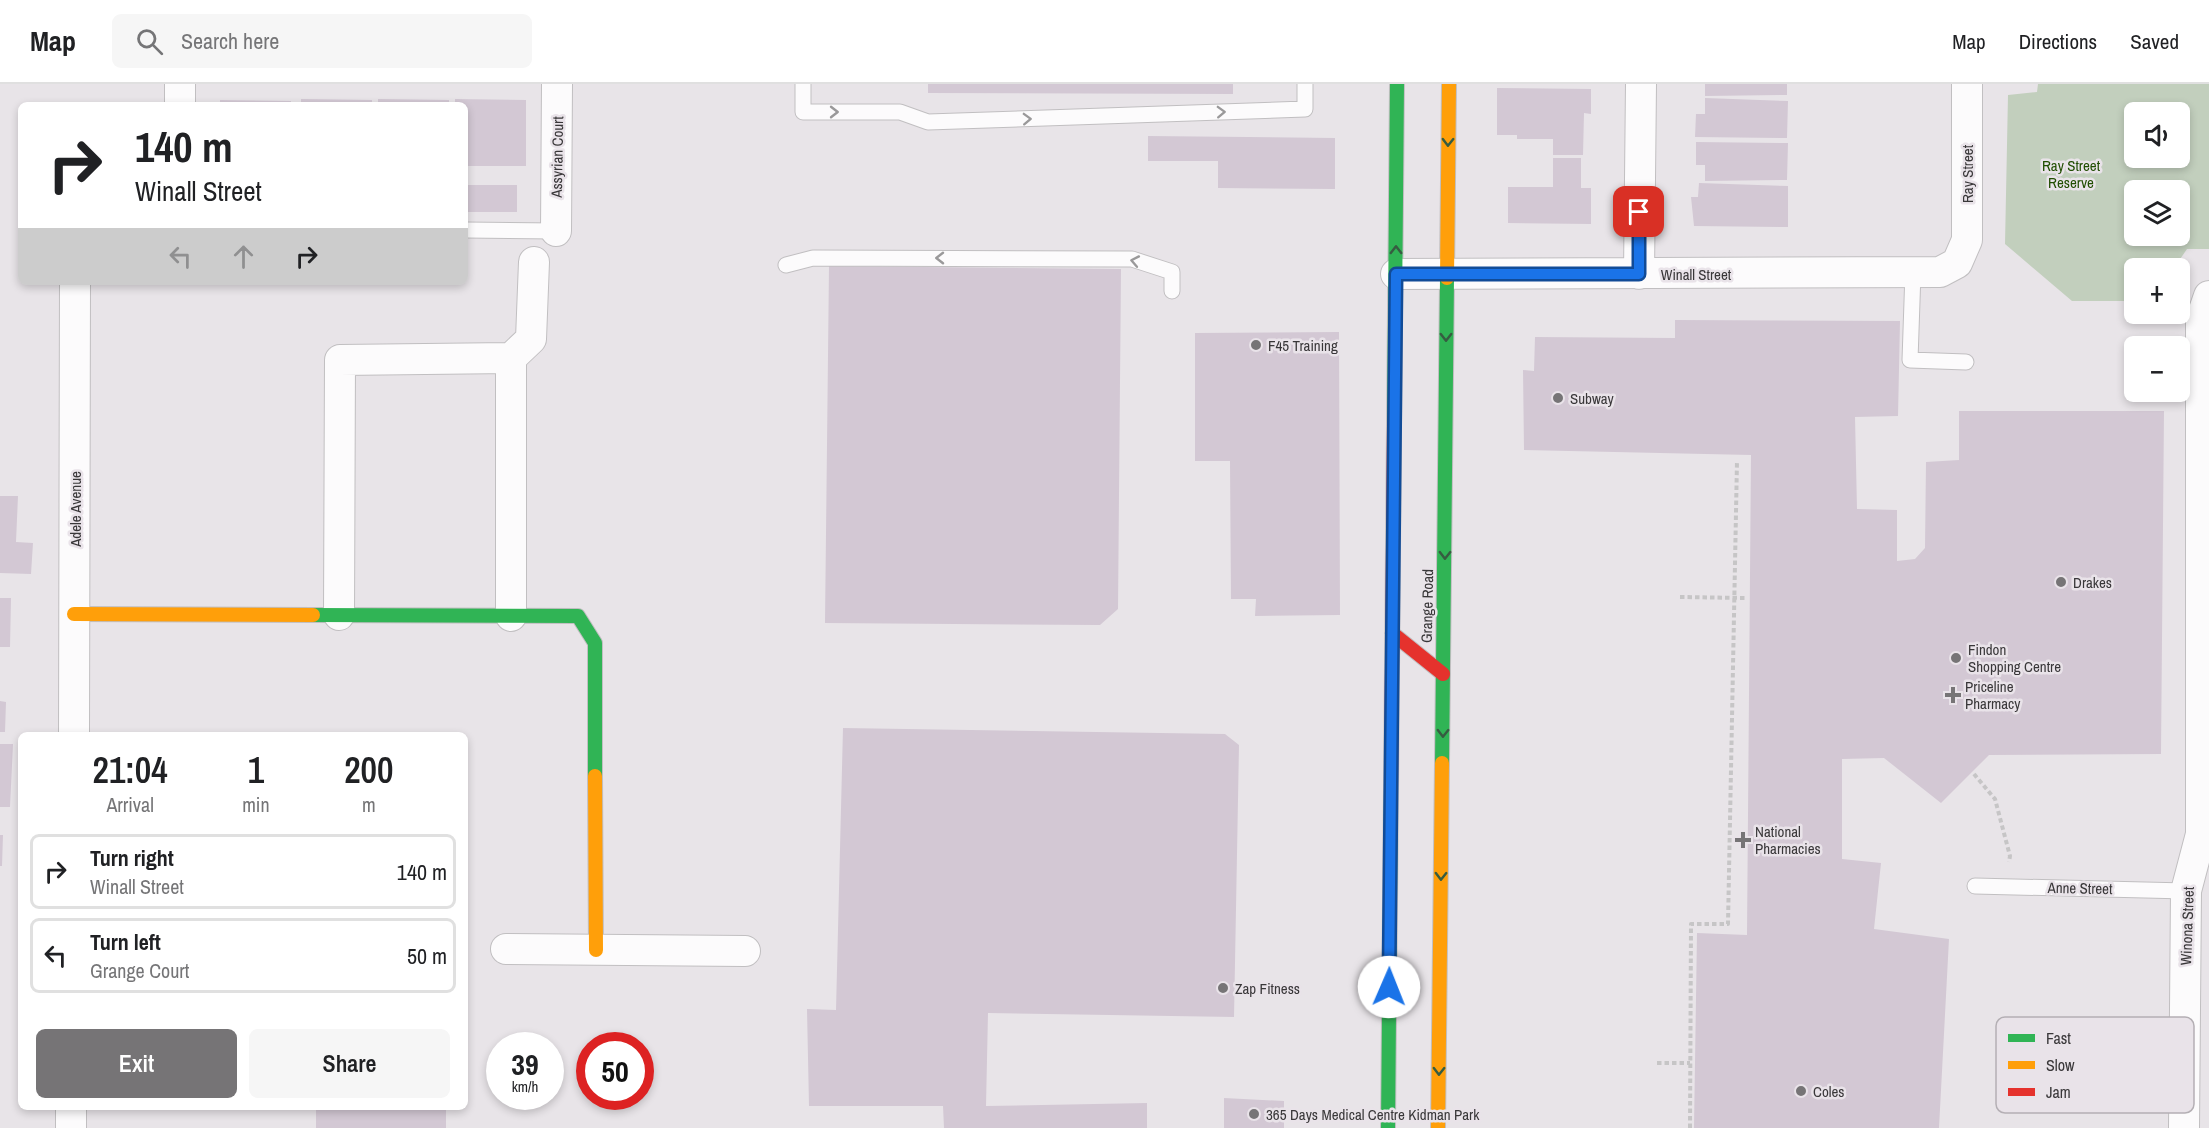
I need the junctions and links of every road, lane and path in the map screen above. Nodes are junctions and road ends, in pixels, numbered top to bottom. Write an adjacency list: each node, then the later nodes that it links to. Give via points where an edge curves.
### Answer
1 (180, 84): 9 (street)
2 (557, 84): 11 (street, Assyrian Court)
3 (804, 84): 4 (lane, one-way to 4, via 803,112 900,112 928,122 1305,109)
4 (1305, 84)
5 (1397, 84): 17 (main road, one-way to 5)
6 (1449, 84): 15 (main road, Grange Road, one-way to 15)
7 (1641, 84): 18 (street)
8 (1967, 84): 13 (street, Ray Street, via 1967,240)
9 (180, 102)
10 (468, 230): 11 (lane)
11 (556, 231)
12 (534, 262): 22 (street, via 531,339)
13 (1957, 263): 16 (street, Winall Street, via 1941,272)
14 (786, 265): 20 (lane, one-way to 14, via 1172,272 1132,259 813,258)
15 (1447, 272): 17 (street, Winall Street); 18 (street, Winall Street); 32 (main road, Grange Road, one-way to 32)
16 (1913, 272): 18 (street, Winall Street); 23 (lane, via 1910,360)
17 (1396, 274): 31 (main road)
18 (1639, 274)
19 (75, 285): 28 (street, Adele Avenue)
20 (1172, 291)
21 (2209, 296): 38 (street, Winona Street, via 2201,319 2201,834)
22 (511, 358): 29 (street, via 340,360); 30 (street)
23 (1966, 362)
24 (1737, 461): 26 (path)
25 (1680, 597): 26 (path)
26 (1735, 598): 27 (path); 44 (path, via 1728,924 1691,924)
27 (1748, 598)
28 (74, 614): 29 (main road); 34 (street, Adele Avenue)
29 (339, 615): 30 (main road)
30 (511, 616): 40 (main road, via 578,616 595,643)
31 (1392, 633): 32 (main road); 48 (main road, via 1397,686)
32 (1443, 674): 33 (main road); 49 (main road, Grange Road, one-way to 49)
33 (1423, 679)
34 (74, 732)
35 (1974, 774): 37 (path, via 1995,798 2010,856)
36 (1975, 886): 37 (lane, Anne Street)
37 (2005, 886): 38 (lane, Anne Street)
38 (2186, 891): 42 (street, Winona Street)
39 (506, 949): 40 (street)
40 (596, 950): 41 (street)
41 (745, 951)
42 (2185, 1017)
43 (1657, 1063): 44 (path)
44 (1690, 1063): 50 (path)
45 (71, 1110): 47 (street)
46 (2184, 1113): 51 (street, Winona Street)
47 (71, 1128)
48 (1388, 1128)
49 (1438, 1128)
50 (1690, 1128)
51 (2184, 1128)

